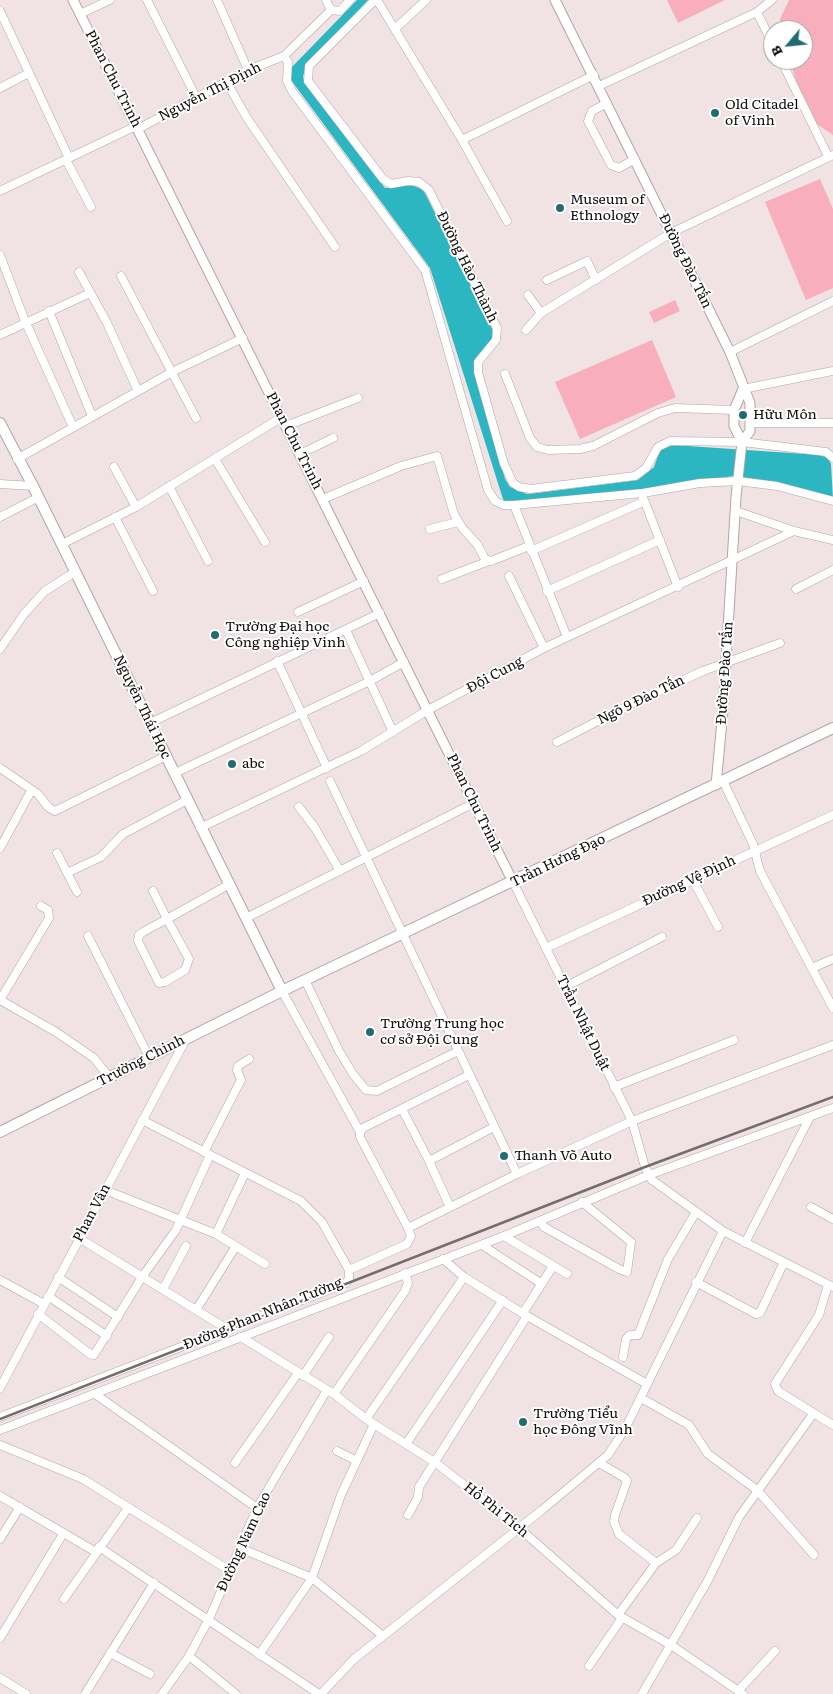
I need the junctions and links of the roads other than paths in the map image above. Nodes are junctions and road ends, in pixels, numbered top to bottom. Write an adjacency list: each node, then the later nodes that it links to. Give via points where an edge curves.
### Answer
1 (73, 0): 14 (street, Phan Chu Trinh)
2 (110, 0): 14 (street)
3 (146, 0): 25 (street)
4 (217, 0): 18 (street)
5 (326, 0): 11 (street)
6 (350, 0): 11 (street, Nguyễn Thị Định, via 340,11)
7 (376, 0): 16 (street); 68 (street, Đường Hào Thành, via 309,66 308,81 383,179 391,184 419,182 429,190 497,328 496,340 478,362 478,372 504,464 513,483 531,489 635,476 646,468 658,447 670,440)
8 (426, 0): 16 (street)
9 (555, 0): 21 (street, Đường Đào Tấn)
10 (772, 0): 13 (street)
11 (331, 10): 17 (street, Nguyễn Thị Định)
12 (0, 11): 20 (street)
13 (757, 12): 15 (street); 23 (street)
14 (80, 14): 27 (street, Phan Chu Trinh)
15 (763, 24)
16 (396, 28): 28 (street)
17 (284, 56): 18 (street, Nguyễn Thị Định); 82 (street, via 288,62 287,81 292,91 425,270 488,490 498,504)
18 (248, 70): 22 (street, Nguyễn Thị Định)
19 (785, 70): 29 (street)
20 (29, 73): 24 (street); 30 (street)
21 (594, 75): 23 (street, Đường Đào Tấn); 28 (street)
22 (226, 81): 25 (street, Nguyễn Thị Định); 36 (street, via 247,118)
23 (599, 86): 26 (street, Đường Đào Tấn)
24 (0, 88)
25 (197, 99): 27 (street, Nguyễn Thị Định)
26 (607, 103): 31 (street, Đường Đào Tấn); 31 (street, via 592,111 588,121 611,165 619,168)
27 (137, 127): 30 (street, Nguyễn Thị Định); 50 (street, Phan Chu Trinh)
28 (462, 140): 34 (street)
29 (830, 156): 35 (street)
30 (68, 159): 32 (street, Nguyễn Thị Định); 33 (street)
31 (635, 159): 35 (street, Đường Đào Tấn)
32 (0, 191)
33 (91, 206)
34 (507, 221)
35 (670, 233): 41 (street); 51 (street, Đường Đào Tấn)
36 (335, 247)
37 (0, 255): 47 (street)
38 (79, 272): 42 (street)
39 (121, 276): 53 (street)
40 (547, 280): 41 (street, via 587,261)
41 (596, 280): 46 (street)
42 (90, 294): 45 (street); 56 (street)
43 (528, 295): 46 (street)
44 (833, 300): 51 (street)
45 (49, 311): 47 (street); 59 (street)
46 (541, 313): 48 (street)
47 (26, 322): 49 (street); 66 (street)
48 (526, 330)
49 (0, 335)
50 (243, 338): 53 (street); 60 (street, Phan Chu Trinh)
51 (730, 352): 55 (street, Đường Đào Tấn, via 743,381)
52 (833, 371): 55 (street)
53 (172, 372): 56 (street); 61 (street)
54 (505, 374): 58 (street, via 530,438 537,447 548,450 593,446 674,408)
55 (743, 389): 58 (street); 63 (street, Đường Đào Tấn, via 750,403)
56 (138, 391): 59 (street)
57 (358, 398): 65 (street)
58 (734, 410): 68 (street, Đường Đào Tấn, via 734,426)
59 (92, 416): 66 (street)
60 (282, 417): 65 (street, Phan Chu Trinh); 72 (street)
61 (196, 418)
62 (0, 423): 71 (main road, Nguyễn Thái Học)
63 (751, 423): 64 (street); 68 (street, Đường Đào Tấn)
64 (833, 423)
65 (286, 426): 69 (street, Phan Chu Trinh)
66 (73, 427): 71 (street)
67 (333, 438): 69 (street)
68 (742, 445): 70 (street, Đường Hào Thành, via 826,452); 74 (street, Đường Đào Tấn)
69 (300, 454): 80 (street, Phan Chu Trinh)
70 (833, 458)
71 (17, 459): 76 (main road, Nguyễn Thái Học)
72 (215, 459): 77 (street); 92 (street)
73 (114, 467): 83 (street)
74 (739, 479): 79 (street, via 700,483); 81 (street); 84 (street, Đường Đào Tấn)
75 (0, 484): 76 (street)
76 (33, 486): 78 (main road, Nguyễn Thái Học)
77 (169, 486): 83 (street); 97 (street)
78 (39, 497): 85 (street); 93 (main road, Nguyễn Thái Học)
79 (644, 497): 82 (street); 90 (street); 94 (street)
80 (323, 499): 87 (street, via 406,464 437,456); 102 (street, Phan Chu Trinh)
81 (833, 501)
82 (514, 505): 94 (street)
83 (136, 507): 86 (street)
84 (736, 511): 89 (street); 95 (street, Đường Đào Tấn)
85 (0, 517)
86 (115, 518): 93 (street); 105 (street)
87 (458, 522): 88 (street); 96 (street)
88 (430, 529)
89 (794, 531): 91 (street); 95 (street, Đội Cung)
90 (660, 540): 103 (street); 106 (street)
91 (833, 540)
92 (265, 542)
93 (62, 544): 99 (main road, Nguyễn Thái Học)
94 (530, 548): 96 (street); 106 (street)
95 (733, 559): 103 (street, Đội Cung); 116 (street, Đường Đào Tấn)
96 (489, 561): 101 (street)
97 (208, 562)
98 (833, 570): 104 (street)
99 (75, 572): 113 (street, via 45,591); 120 (main road, Nguyễn Thái Học)
100 (510, 576): 112 (street)
101 (442, 579)
102 (364, 581): 107 (street); 108 (street, Phan Chu Trinh)
103 (678, 587): 110 (street, Đội Cung)
104 (796, 589)
105 (153, 591)
106 (547, 591): 110 (street)
107 (298, 612)
108 (380, 613): 109 (street); 115 (street, Phan Chu Trinh)
109 (346, 630): 114 (street); 117 (street)
110 (567, 637): 112 (street, Đội Cung)
111 (780, 643): 116 (street, Ngõ 9 Đào Tấn)
112 (544, 648): 118 (street, Đội Cung)
113 (0, 649)
114 (276, 661): 119 (street); 120 (street)
115 (404, 662): 117 (street); 118 (street, Phan Chu Trinh)
116 (726, 662): 123 (street, Ngõ 9 Đào Tấn, via 634,702); 129 (street, Đường Đào Tấn)
117 (370, 681): 119 (street); 122 (street)
118 (428, 710): 122 (street, Đội Cung); 132 (street, Phan Chu Trinh)
119 (301, 714): 126 (street); 127 (street)
120 (150, 723): 124 (main road, Nguyễn Thái Học)
121 (832, 731): 129 (main road, Trần Hưng Đạo)
122 (393, 732): 126 (street, Đội Cung)
123 (557, 742)
124 (166, 756): 127 (main road, Nguyễn Thái Học); 130 (street, via 55,811)
125 (0, 768): 130 (street)
126 (327, 768): 135 (street, Đội Cung)
127 (174, 773): 131 (main road, Nguyễn Thái Học)
128 (330, 782): 139 (street)
129 (719, 783): 137 (street, via 753,844); 143 (main road, Trần Hưng Đạo)
130 (31, 791): 136 (street)
131 (187, 800): 135 (main road, Nguyễn Thái Học); 141 (street, via 123,834 101,857)
132 (474, 803): 139 (street); 143 (street, Phan Chu Trinh)
133 (299, 807): 140 (street)
134 (833, 815): 137 (street, Đường Vệ Định)
135 (200, 828): 144 (main road, Nguyễn Thái Học)
136 (0, 848)
137 (754, 852): 142 (street, Đường Vệ Định); 156 (street, via 760,871)
138 (57, 853): 141 (street)
139 (365, 858): 140 (street); 151 (street)
140 (340, 871): 149 (street)
141 (67, 873): 146 (street)
142 (693, 880): 150 (street); 154 (street, Đường Vệ Định)
143 (513, 882): 151 (main road, Trần Hưng Đạo); 154 (street, Trần Nhật Duật)
144 (228, 885): 148 (street); 149 (main road, Nguyễn Thái Học)
145 (153, 891): 148 (street)
146 (77, 892)
147 (41, 906): 160 (street, via 48,910 49,918)
148 (167, 918): 148 (street, via 138,938 159,983 179,975 189,965 189,959)
149 (246, 918): 159 (main road, Nguyễn Thái Học)
150 (718, 927)
151 (402, 934): 157 (main road, Trần Hưng Đạo); 165 (street)
152 (88, 936): 166 (street)
153 (662, 937): 158 (street)
154 (546, 948): 158 (street, Trần Nhật Duật)
155 (833, 959): 156 (street)
156 (812, 968): 161 (street)
157 (305, 980): 159 (main road, Trần Hưng Đạo); 165 (street, via 339,1051 366,1090 377,1090)
158 (565, 988): 170 (street, Trần Nhật Duật)
159 (282, 991): 162 (main road, Trường Chinh); 178 (street)
160 (0, 1000): 169 (street, via 94,1058)
161 (833, 1008)
162 (186, 1039): 166 (main road, Trường Chinh); 174 (street, Phan Vân)
163 (734, 1040): 170 (street)
164 (833, 1045): 175 (street)
165 (458, 1051): 168 (street)
166 (150, 1057): 169 (main road, Trường Chinh)
167 (249, 1059): 179 (street, via 238,1066 241,1080)
168 (469, 1075): 172 (street); 176 (street)
169 (109, 1077): 177 (main road, Trường Chinh)
170 (614, 1087): 175 (street, Trần Nhật Duật)
171 (833, 1108): 173 (street)
172 (402, 1109): 178 (street); 180 (street)
173 (810, 1117): 181 (street); 197 (street)
174 (142, 1120): 179 (street); 184 (street, Phan Vân)
175 (632, 1122): 181 (street, Trần Nhật Duật); 183 (street)
176 (494, 1127): 180 (street); 183 (street)
177 (0, 1132)
178 (360, 1132): 192 (street)
179 (207, 1153): 182 (street); 190 (street)
180 (429, 1161): 186 (street)
181 (647, 1171): 185 (street); 188 (street, via 652,1180)
182 (245, 1173): 194 (street); 205 (street, via 301,1201 315,1213)
183 (516, 1174): 186 (street)
184 (104, 1190): 190 (street); 196 (street, Phan Vân)
185 (582, 1202): 191 (street); 191 (street, via 631,1242 627,1272 544,1227)
186 (450, 1207): 192 (street)
187 (810, 1207): 189 (street)
188 (696, 1212): 193 (street); 227 (street, via 668,1259 638,1335 626,1339)
189 (833, 1218)
190 (180, 1220): 194 (street); 208 (street)
191 (540, 1221): 195 (street)
192 (408, 1228): 205 (street, Đường Phan Nhân Tường, via 411,1236 407,1244)
193 (723, 1231): 197 (street); 212 (street)
194 (216, 1234): 200 (street)
195 (504, 1236): 198 (street); 204 (street)
196 (79, 1238): 208 (street); 210 (street, Phan Vân)
197 (746, 1243): 202 (street)
198 (482, 1244): 201 (street); 213 (street)
199 (186, 1246): 215 (street)
200 (236, 1246): 203 (street); 219 (street)
201 (443, 1259): 206 (street); 209 (street)
202 (784, 1262): 212 (street, via 760,1313 756,1314); 214 (street)
203 (265, 1264)
204 (553, 1266): 207 (street); 213 (street)
205 (349, 1270): 223 (street, Đường Phan Nhân Tường, via 346,1283)
206 (405, 1273): 225 (street); 231 (street, Đường Nam Cao, via 408,1283 405,1292)
207 (567, 1274)
208 (142, 1277): 215 (street); 222 (street)
209 (464, 1277): 217 (street); 236 (street)
210 (58, 1278): 216 (street, Phan Vân); 222 (street)
211 (0, 1280): 218 (street)
212 (696, 1282): 229 (street)
213 (542, 1284): 221 (street)
214 (831, 1286): 234 (street, via 819,1315 775,1384 778,1392)
215 (163, 1289): 219 (street)
216 (48, 1296): 218 (street, Phan Vân); 224 (street)
217 (503, 1300): 221 (street); 240 (street)
218 (44, 1304): 220 (street, Phan Vân)
219 (196, 1310): 223 (street)
220 (38, 1314): 224 (street, via 90,1354 96,1353); 230 (street, Phan Vân)
221 (525, 1315): 229 (street); 245 (street)
222 (118, 1317): 224 (street)
223 (227, 1329): 235 (street, Đường Phan Nhân Tường)
224 (107, 1336)
225 (240, 1337): 228 (street, Hồ Phi Tích); 232 (street)
226 (329, 1337): 228 (street)
227 (623, 1357)
228 (300, 1374): 231 (street, Hồ Phi Tích); 244 (street)
229 (647, 1384): 233 (street)
230 (0, 1388)
231 (330, 1392): 236 (street, Hồ Phi Tích); 251 (street, Đường Nam Cao)
232 (95, 1394): 239 (street); 251 (street)
233 (641, 1398): 246 (street, via 625,1429); 247 (street, via 690,1425 708,1454)
234 (813, 1414): 238 (street); 247 (street)
235 (0, 1416)
236 (366, 1419): 237 (street, Hồ Phi Tích)
237 (374, 1424): 240 (street, Hồ Phi Tích); 243 (street)
238 (833, 1425)
239 (0, 1430)
240 (406, 1444): 245 (street, Hồ Phi Tích)
241 (0, 1445): 250 (street, via 83,1479)
242 (337, 1451): 243 (street)
243 (357, 1461): 262 (street)
244 (235, 1463)
245 (436, 1463): 252 (street, via 419,1487 418,1497); 254 (street, Hồ Phi Tích)
246 (599, 1463): 254 (street); 260 (street, via 627,1481 615,1515 619,1534)
247 (757, 1490): 259 (street); 269 (street, via 739,1517)
248 (0, 1496): 249 (street)
249 (20, 1507): 255 (street); 256 (street)
250 (128, 1508): 258 (street); 261 (street)
251 (257, 1508): 257 (street, Đường Nam Cao)
252 (408, 1515)
253 (697, 1518): 260 (street, via 676,1550)
254 (519, 1528): 265 (street, Hồ Phi Tích); 267 (street)
255 (64, 1534): 258 (street); 268 (street)
256 (0, 1539)
257 (240, 1548): 261 (street, Đường Nam Cao); 262 (street)
258 (98, 1550): 263 (street); 264 (street)
259 (814, 1555)
260 (656, 1563): 265 (street)
261 (230, 1571): 266 (street, Đường Nam Cao)
262 (312, 1578): 267 (street); 272 (street)
263 (154, 1583): 266 (street); 271 (street)
264 (64, 1598)
265 (620, 1616): 269 (street, Hồ Phi Tích); 274 (street)
266 (209, 1619): 272 (street); 273 (street, Đường Nam Cao)
267 (383, 1636): 282 (street, via 354,1659)
268 (0, 1638)
269 (671, 1645): 277 (street, Hồ Phi Tích); 283 (street)
270 (775, 1651): 277 (street)
271 (110, 1653): 275 (street); 279 (street)
272 (258, 1655): 282 (street)
273 (189, 1656): 280 (street, Đường Nam Cao); 281 (street)
274 (589, 1666)
275 (150, 1674)
276 (0, 1678): 278 (street)
277 (741, 1693)
278 (26, 1694)
279 (84, 1694)
280 (162, 1694)
281 (236, 1694)
282 (320, 1694)
283 (642, 1694)

